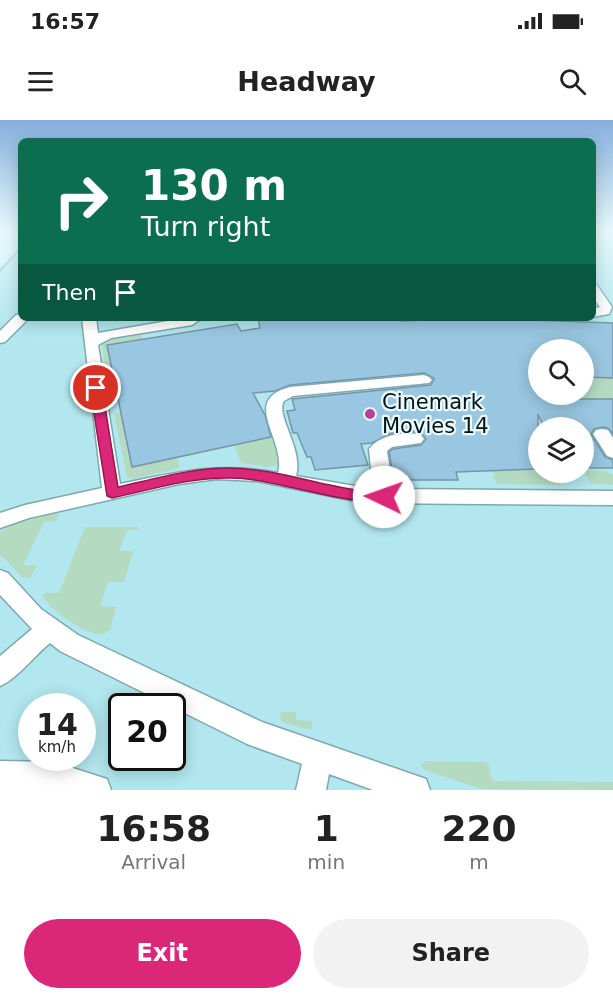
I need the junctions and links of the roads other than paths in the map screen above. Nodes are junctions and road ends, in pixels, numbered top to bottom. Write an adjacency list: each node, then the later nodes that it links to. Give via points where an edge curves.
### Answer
1 (596, 288): 2 (lane)
2 (613, 288)
3 (596, 292): 4 (lane, via 606,307)
4 (596, 313)
5 (18, 321): 8 (lane)
6 (89, 321): 9 (lane)
7 (189, 321): 9 (lane, via 109,334)
8 (0, 339)
9 (92, 342): 15 (lane)
10 (424, 380): 14 (lane, via 280,396 274,411 290,461)
11 (602, 434): 13 (lane)
12 (416, 439): 16 (lane, via 387,442 378,449)
13 (613, 452)
14 (285, 481): 15 (lane, via 216,473); 16 (lane, via 357,496)
15 (112, 493): 18 (lane)
16 (384, 497): 17 (lane)
17 (613, 498)
18 (0, 521)
19 (0, 579): 20 (lane)
20 (48, 630): 21 (lane); 22 (lane, via 69,644 239,726)
21 (0, 674)
22 (318, 756): 25 (lane); 26 (lane)
23 (0, 776): 24 (lane, via 54,777)
24 (96, 790)
25 (311, 790)
26 (415, 790)

